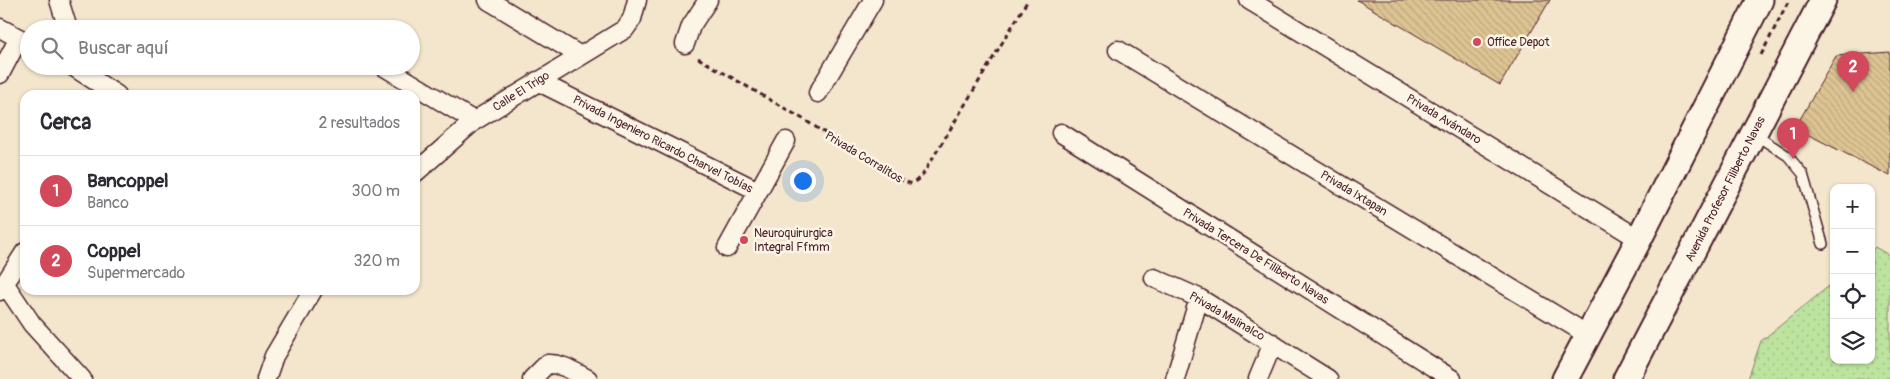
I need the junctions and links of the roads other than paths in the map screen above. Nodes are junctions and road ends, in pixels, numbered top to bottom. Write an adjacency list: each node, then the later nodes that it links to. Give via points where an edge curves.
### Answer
1 (59, 0): 9 (street)
2 (488, 0): 15 (street)
3 (637, 0): 15 (street, Calle El Trigo, via 632,19 625,28)
4 (708, 0): 12 (street, via 691,26)
5 (873, 0): 21 (street)
6 (1249, 0): 28 (street, Privada Avándaro)
7 (1760, 0): 28 (main road)
8 (1823, 0): 24 (main road, Avenida Profesor Filiberto Navas)
9 (65, 20)
10 (0, 28): 11 (street)
11 (20, 39)
12 (685, 44)
13 (20, 46): 16 (street)
14 (1118, 50): 36 (street, Privada Ixtapan)
15 (579, 56): 19 (street, Calle El Trigo)
16 (0, 74)
17 (87, 75): 20 (street)
18 (398, 75): 22 (street)
19 (537, 81): 22 (street, Calle El Trigo); 27 (street, Privada Ingeniero Ricardo Charvel Tobías)
20 (110, 90)
21 (818, 93)
22 (474, 121): 26 (street, Calle El Trigo)
23 (1061, 133): 45 (street, Privada Tercera De Filiberto Navas)
24 (1754, 134): 29 (lane, via 1788,156 1803,174); 47 (main road, Avenida Profesor Filiberto Navas)
25 (786, 140): 27 (street)
26 (420, 169)
27 (758, 191): 30 (street, Privada Ingeniero Ricardo Charvel Tobías)
28 (1639, 239): 36 (main road)
29 (1823, 244)
30 (727, 248)
31 (20, 260): 33 (street)
32 (1154, 278): 35 (street, Privada Malinalco)
33 (3, 288): 39 (street)
34 (310, 295): 40 (street, via 274,356)
35 (1199, 298): 37 (street, Privada Malinalco); 43 (street)
36 (1589, 337): 46 (main road)
37 (1273, 343): 38 (street, Privada Malinalco); 44 (street, Privada Malinalco)
38 (1326, 378)
39 (82, 379)
40 (266, 379)
41 (532, 379): 42 (street, via 547,364 567,367)
42 (588, 379)
43 (1175, 379)
44 (1258, 379)
45 (1452, 379)
46 (1566, 379)
47 (1626, 379)

